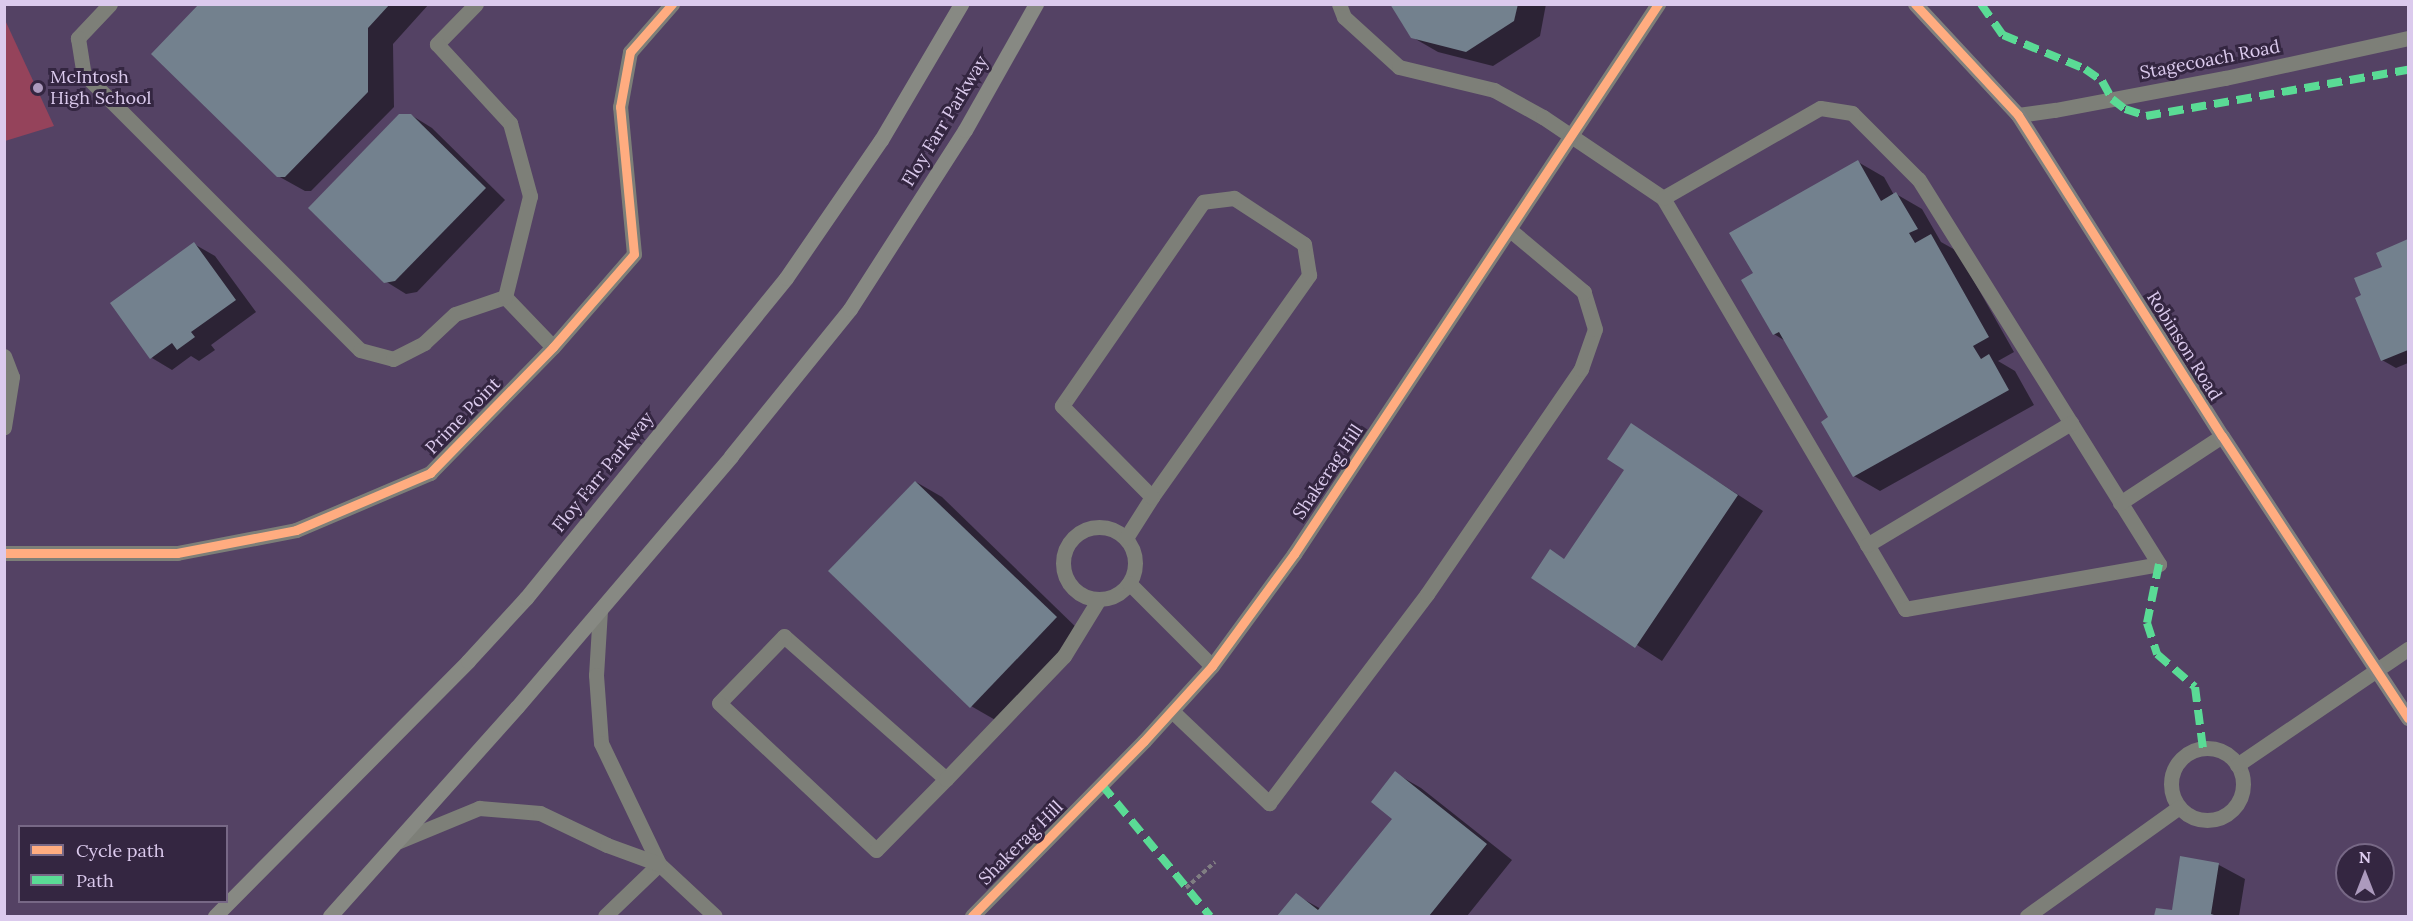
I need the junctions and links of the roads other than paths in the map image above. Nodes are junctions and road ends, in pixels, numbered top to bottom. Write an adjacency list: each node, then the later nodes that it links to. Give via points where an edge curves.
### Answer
1 (110, 4): 14 (street, via 78,38 84,74 360,350 393,359 424,343 455,315)
2 (476, 4): 14 (street, via 437,44 510,123 530,196)
3 (672, 4): 15 (street, Prime Point, via 630,52 620,107 634,254)
4 (961, 4): 38 (main road, Floy Farr Parkway, via 881,140 786,278 526,598)
5 (1036, 4): 27 (main road, Floy Farr Parkway, via 965,130 850,309)
6 (1339, 4): 11 (street, via 1344,17 1399,67 1494,90)
7 (1658, 4): 11 (street, Shakerag Hill)
8 (1915, 4): 10 (street, Robinson Road)
9 (2409, 38): 10 (street, Stagecoach Road, via 2224,78)
10 (2018, 115): 19 (street, Robinson Road)
11 (1570, 135): 12 (street); 13 (street, Shakerag Hill)
12 (1663, 198): 17 (street, via 1820,108 1852,113 1918,178); 23 (street)
13 (1510, 230): 29 (street, Shakerag Hill, via 1293,554); 31 (street, via 1584,292 1595,329 1581,369 1427,594 1269,803)
14 (505, 297): 15 (street)
15 (553, 347): 24 (street, Prime Point, via 430,473 296,530 177,553)
16 (4, 356): 18 (street, via 12,377)
17 (2071, 423): 21 (street); 23 (street)
18 (4, 427)
19 (2222, 436): 21 (street); 30 (street, Robinson Road)
20 (1152, 497): 20 (street, via 1310,274 1304,244 1234,198 1203,202 1062,406); 22 (street)
21 (2120, 503): 23 (street, via 2159,564 1905,609)
22 (1126, 538): 25 (street, via 1135,560); 26 (street, via 1117,531 1094,527 1078,534 1066,548 1064,571 1069,582 1087,597)
23 (1867, 544)
24 (4, 553)
25 (1130, 583): 26 (street); 29 (street)
26 (1099, 599): 34 (street, via 1065,656)
27 (600, 610): 36 (main road, Floy Farr Parkway); 37 (street, via 596,675 601,743)
28 (2409, 649): 30 (street)
29 (1212, 666): 31 (street, Shakerag Hill)
30 (2376, 672): 32 (street, Robinson Road); 33 (street)
31 (1172, 711): 44 (street, Shakerag Hill)
32 (2409, 718)
33 (2237, 765): 35 (street, via 2244,779 2243,792 2231,812 2210,821 2188,815); 35 (street, via 2222,751 2211,748 2187,754 2172,779 2173,797)
34 (946, 779): 34 (street, via 876,850 719,703 784,636)
35 (2179, 807): 45 (street)
36 (399, 841): 37 (street, via 479,808 540,813); 41 (main road, Floy Farr Parkway)
37 (658, 864): 42 (street); 43 (street)
38 (228, 903)
39 (228, 903): 40 (main road, Floy Farr Parkway)
40 (215, 916)
41 (330, 916)
42 (605, 916)
43 (715, 916)
44 (972, 916)
45 (2027, 916)

